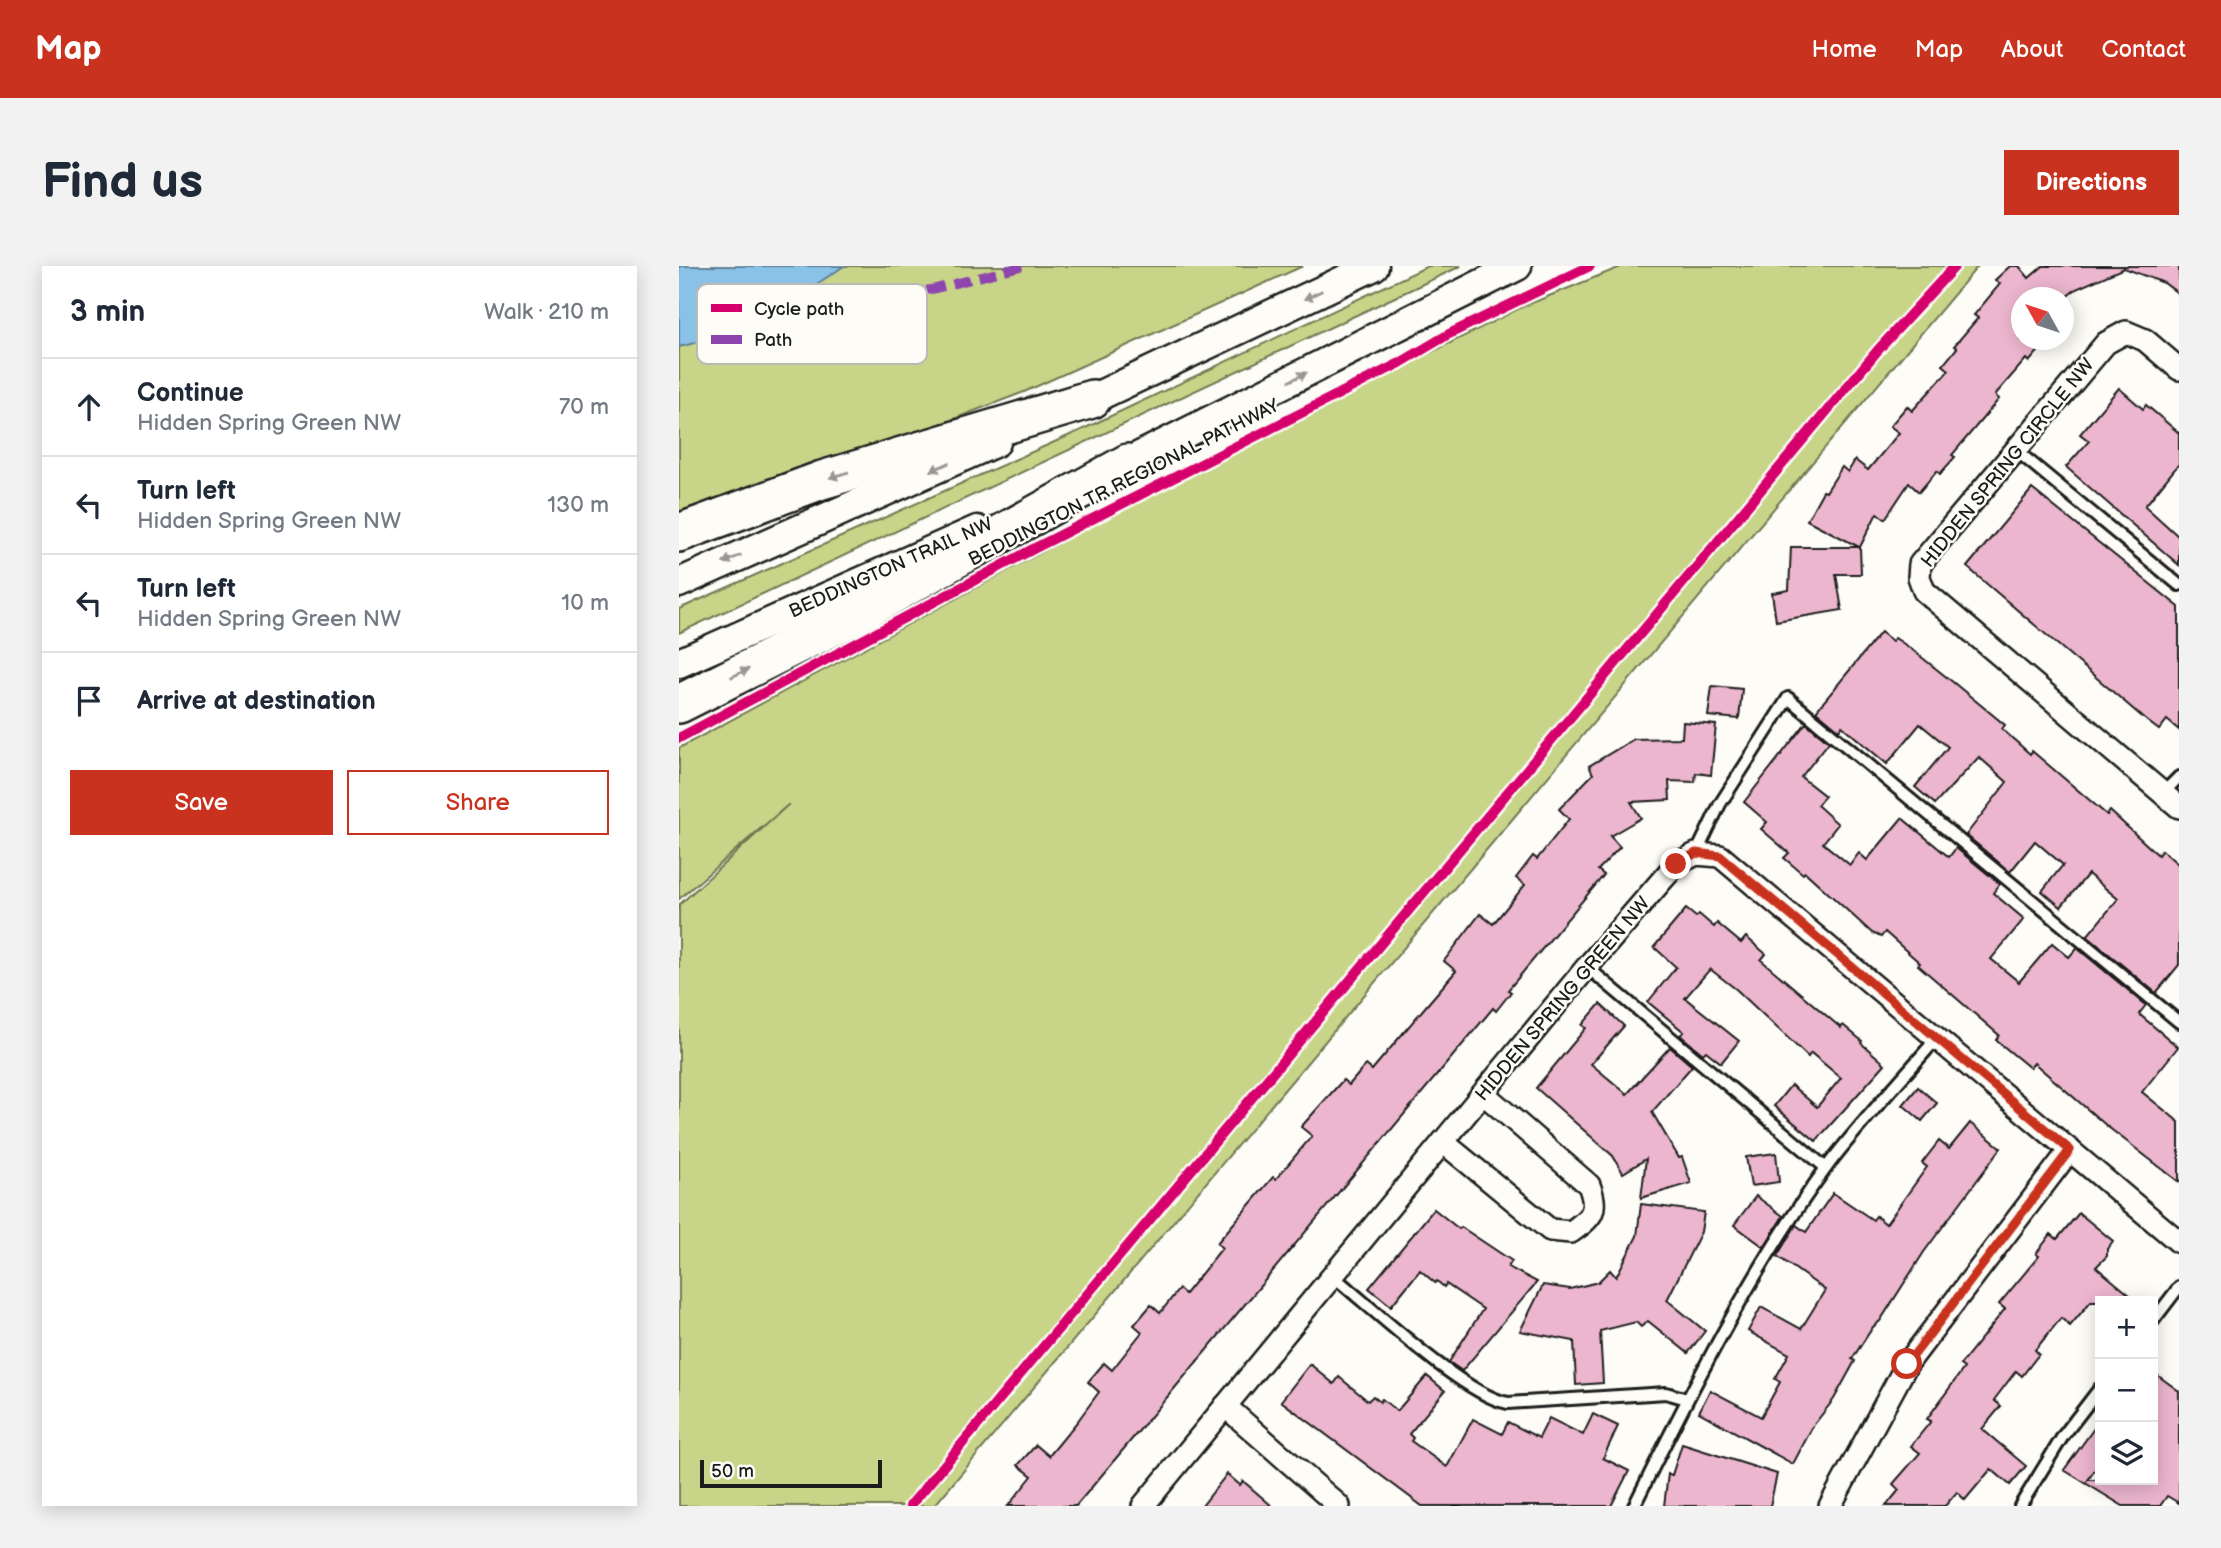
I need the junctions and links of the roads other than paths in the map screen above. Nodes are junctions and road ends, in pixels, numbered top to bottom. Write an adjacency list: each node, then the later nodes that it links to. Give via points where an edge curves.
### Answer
1 (1374, 266): 4 (main road, one-way to 4)
2 (1517, 266): 6 (main road, BEDDINGTON TRAIL NW, one-way to 2)
3 (2179, 369): 5 (street, HIDDEN SPRING CIRCLE NW, via 2126,332 2106,343)
4 (1092, 399): 7 (highway, one-way to 7, via 822,481); 8 (main road, one-way to 8)
5 (2017, 451): 9 (lane); 13 (street, HIDDEN SPRING CIRCLE NW, via 1920,564 1924,591)
6 (1128, 463): 10 (main road, BEDDINGTON TRAIL NW); 11 (highway, one-way to 6, via 852,617)
7 (679, 533)
8 (679, 583)
9 (2179, 585)
10 (679, 663)
11 (679, 704)
12 (2179, 777): 13 (lane)
13 (2171, 800)
14 (1696, 853): 15 (street, HIDDEN SPRING GREEN NW, via 1676,864); 16 (lane, via 1720,804 1788,698); 17 (street, via 1720,856)
15 (1587, 967): 18 (street, HIDDEN SPRING GREEN NW); 21 (lane)
16 (2179, 1022)
17 (1937, 1038): 20 (street); 21 (lane)
18 (1484, 1094): 19 (street, HIDDEN SPRING GREEN NW); 19 (street, via 1589,1185 1595,1201 1590,1219 1571,1232 1550,1230)
19 (1443, 1142): 23 (street, HIDDEN SPRING GREEN NW)
20 (2070, 1150): 22 (street); 32 (street, via 1907,1364)
21 (1826, 1168): 27 (lane)
22 (2179, 1242)
23 (1333, 1276): 27 (lane, via 1494,1401 1666,1393); 28 (street, HIDDEN SPRING GREEN NW)
24 (2179, 1287): 25 (lane)
25 (2158, 1314)
26 (2095, 1394): 33 (lane)
27 (1687, 1399): 31 (lane)
28 (1225, 1406): 29 (street, HIDDEN SPRING GREEN NW); 30 (street)
29 (1143, 1506)
30 (1339, 1506)
31 (1633, 1506)
32 (1830, 1506)
33 (2020, 1506)

